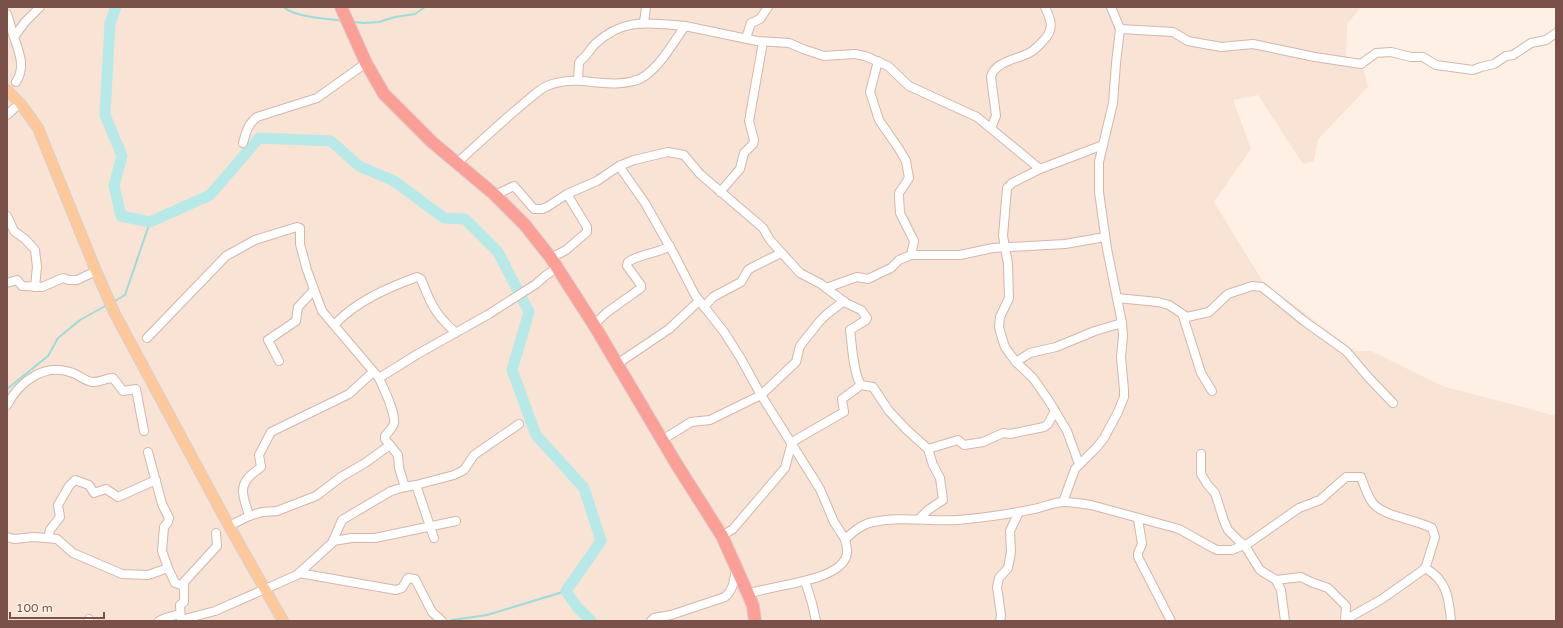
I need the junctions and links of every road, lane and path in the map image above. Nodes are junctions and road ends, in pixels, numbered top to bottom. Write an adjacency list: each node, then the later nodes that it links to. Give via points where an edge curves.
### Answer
1 (40, 7): 12 (street)
2 (646, 7): 8 (street)
3 (768, 7): 13 (street, via 760,19 751,23)
4 (1045, 7): 22 (street, via 1051,22 1048,36 1030,53 997,66 992,72 996,116)
5 (1111, 7): 10 (street)
6 (7, 14): 12 (street)
7 (345, 16): 16 (highway)
8 (644, 22): 9 (street); 17 (street, via 615,31 596,44 580,63)
9 (685, 26): 13 (street); 17 (street, via 657,66 641,79 613,84)
10 (1120, 30): 11 (street, via 1173,32 1188,41 1221,47 1253,44 1361,64 1376,53 1391,52 1423,57 1436,65 1473,70 1494,64 1531,43 1544,40); 24 (street, via 1113,103)
11 (1556, 33)
12 (14, 37): 18 (street, via 22,63)
13 (746, 38): 14 (street)
14 (763, 42): 15 (street, via 789,43 824,56 860,54); 28 (street, via 748,121 753,144 744,153 740,169)
15 (878, 61): 22 (street, via 888,66 909,86 977,117); 36 (street, via 870,92 879,120 906,161 909,178 899,197 900,213 914,241)
16 (366, 63): 23 (street, via 317,98 257,117 246,130); 25 (highway, via 390,100)
17 (578, 80): 25 (street, via 557,83 539,91)
18 (16, 82)
19 (7, 90): 20 (main road)
20 (20, 103): 21 (street); 38 (main road, via 38,128)
21 (7, 116)
22 (991, 128): 27 (street)
23 (243, 143)
24 (1103, 145): 27 (street); 32 (street, via 1099,162 1099,185)
25 (457, 163): 30 (highway)
26 (619, 166): 28 (street, via 668,152 683,154); 29 (street, via 597,181); 33 (street, via 645,203)
27 (1040, 169): 34 (street, via 1007,188 1003,236)
28 (720, 192): 35 (street, via 763,228)
29 (567, 194): 30 (street, via 547,207 536,209 514,186); 37 (street, via 587,226 587,232)
30 (495, 195): 37 (highway, via 525,225)
31 (7, 216): 40 (street, via 14,231 35,250)
32 (1105, 237): 34 (street, via 1065,244); 43 (street)
33 (670, 246): 45 (street, via 689,286); 49 (street, via 628,262 627,266 641,288)
34 (1005, 248): 36 (street, via 960,255); 53 (street, via 1009,298 1000,317 1000,327 1005,347)
35 (781, 253): 41 (street, via 800,273); 45 (street, via 751,268 740,282)
36 (911, 255): 41 (street, via 868,279 857,277)
37 (554, 263): 49 (highway); 50 (street, via 526,290)
38 (96, 271): 40 (street, via 77,280 63,278 42,287); 80 (main road, via 116,314)
39 (7, 283): 40 (street, via 17,280 22,286)
40 (35, 287)
41 (826, 288): 44 (street)
42 (314, 290): 48 (street, via 322,311); 51 (street, via 300,244 300,228 297,226 255,240 226,256); 52 (street, via 298,307 296,321 268,340)
43 (1118, 298): 46 (street, via 1158,302); 47 (street)
44 (844, 301): 56 (street, via 861,310 867,318 850,330 856,374); 58 (street, via 819,322 800,346 796,362)
45 (702, 304): 54 (street); 58 (street, via 736,351)
46 (1183, 316): 57 (street, via 1201,373); 59 (street, via 1193,317 1209,312 1228,294 1252,286 1262,287 1346,351)
47 (1122, 323): 53 (street, via 1056,347 1030,353); 70 (street, via 1122,404 1104,438)
48 (335, 324): 50 (street, via 348,311 378,292 419,277 429,300); 55 (street)
49 (594, 325): 54 (highway)
50 (455, 334): 55 (street)
51 (147, 338)
52 (279, 361)
53 (1016, 362): 61 (street, via 1033,378)
54 (617, 364): 64 (highway)
55 (376, 375): 66 (street, via 394,422 385,438); 76 (street, via 349,394 271,432 260,452 261,467 248,478 243,487)
56 (861, 385): 65 (street, via 842,399 844,412); 67 (street, via 873,387 886,407)
57 (1212, 391)
58 (762, 395): 64 (street, via 710,420 691,422); 65 (street)
59 (1393, 403)
60 (7, 405): 63 (street, via 23,385 44,370 73,373 90,382 113,378 123,391 136,389)
61 (1055, 411): 67 (street, via 1044,427 1010,434 1003,433 973,444 964,445 957,440); 70 (street, via 1067,431)
62 (519, 424): 72 (street, via 474,455 464,470)
63 (144, 430)
64 (662, 440): 83 (highway)
65 (792, 442): 83 (street, via 785,468 733,529); 87 (street, via 820,489 834,522)
66 (390, 445): 73 (street, via 398,455); 76 (street, via 316,496 277,512 262,512)
67 (928, 449): 77 (street, via 940,478 944,498)
68 (148, 452): 71 (street)
69 (1201, 454): 89 (street, via 1202,478 1215,493 1228,530)
70 (1079, 464): 74 (street, via 1072,475)
71 (156, 480): 85 (street, via 118,497 106,489 94,493 89,485 75,480 58,505 60,517 50,530); 91 (street, via 162,504 169,518 164,527 162,552)
72 (416, 485): 73 (street); 81 (street)
73 (405, 487): 88 (street, via 391,490 342,520)
74 (1063, 502): 75 (street); 78 (street, via 1091,505)
75 (1019, 512): 77 (street, via 958,520); 106 (street, via 1010,531 1011,552 1008,568 999,578 997,587)
76 (249, 516): 80 (street)
77 (919, 518): 87 (street, via 865,524)
78 (1138, 518): 89 (street, via 1179,529 1217,550 1232,550); 107 (street, via 1142,544 1138,557)
79 (456, 520): 81 (street)
80 (229, 526): 97 (main road)
81 (430, 526): 86 (street); 88 (street, via 375,538)
82 (216, 533): 96 (street, via 217,546 186,580)
83 (722, 536): 90 (highway)
84 (7, 537): 85 (street)
85 (48, 538): 91 (street, via 59,540 76,554 122,574 148,575)
86 (434, 538)
87 (845, 539): 95 (street, via 847,555 843,564)
88 (333, 541): 93 (street)
89 (1245, 546): 92 (street, via 1299,508 1320,500 1346,477 1361,477 1373,503 1381,510 1432,528 1435,537); 94 (street, via 1260,570)
90 (736, 566): 98 (highway); 103 (street, via 733,586 725,597)
91 (168, 568): 96 (street, via 175,583)
92 (1426, 568): 109 (street); 110 (street, via 1436,575 1448,593)
93 (299, 573): 97 (street); 102 (street, via 396,590 402,588 408,578 413,578 432,612)
94 (1276, 580): 108 (street, via 1281,590); 109 (street, via 1301,577 1328,588 1346,606)
95 (805, 581): 98 (street); 105 (street)
96 (184, 586): 99 (street, via 184,602 180,605)
97 (264, 590): 99 (street, via 215,611); 101 (main road)
98 (748, 594): 104 (highway)
99 (181, 619): 100 (street, via 165,618)
100 (159, 621)
101 (283, 621)
102 (442, 621)
103 (651, 621)
104 (755, 621)
105 (816, 621)
106 (1000, 621)
107 (1171, 621)
108 (1284, 621)
109 (1345, 621)
110 (1451, 621)

